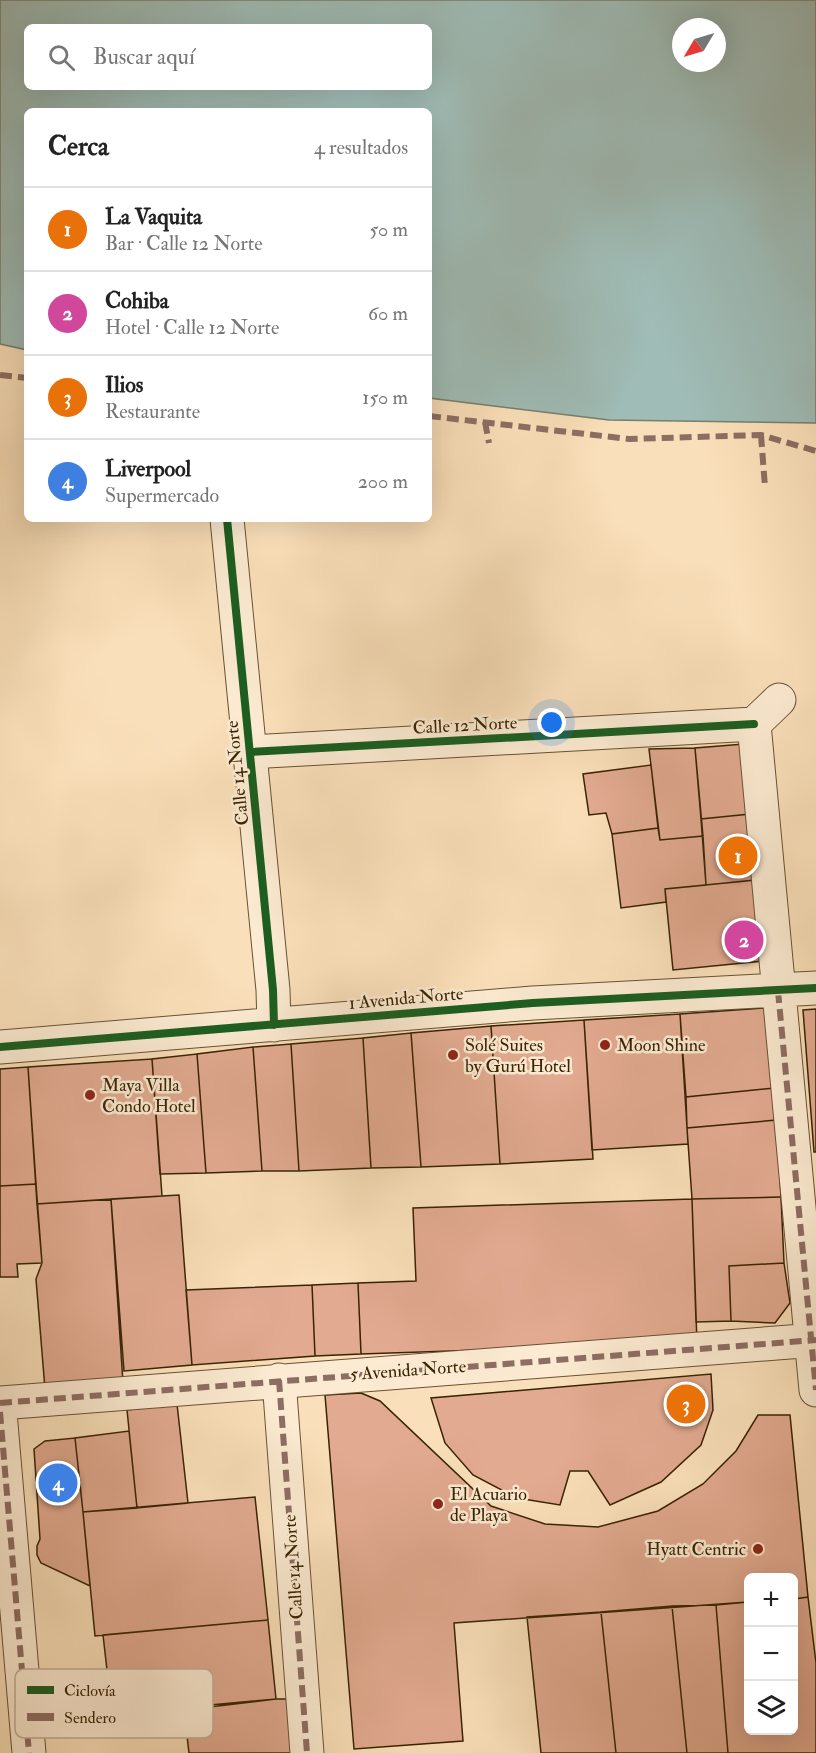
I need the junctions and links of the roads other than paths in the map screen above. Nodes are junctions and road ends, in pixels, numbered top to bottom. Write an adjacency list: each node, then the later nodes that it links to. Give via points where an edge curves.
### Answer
1 (227, 522): 4 (street, Calle 14 Norte)
2 (779, 700): 3 (street)
3 (754, 724): 4 (street, Calle 12 Norte); 6 (street)
4 (251, 752): 7 (street, Calle 14 Norte)
5 (816, 988): 6 (street, 1 Avenida Norte)
6 (778, 991): 7 (street, 1 Avenida Norte, via 533,1003); 9 (street)
7 (274, 1025): 8 (street, 1 Avenida Norte)
8 (0, 1047)
9 (814, 1340): 10 (street, 5 Avenida Norte); 11 (street)
10 (279, 1380): 12 (street, 5 Avenida Norte); 17 (street, Calle 14 Norte)
11 (816, 1390)
12 (0, 1403)
13 (0, 1412): 14 (street)
14 (22, 1669)
15 (28, 1738): 16 (street)
16 (29, 1753)
17 (307, 1753)

